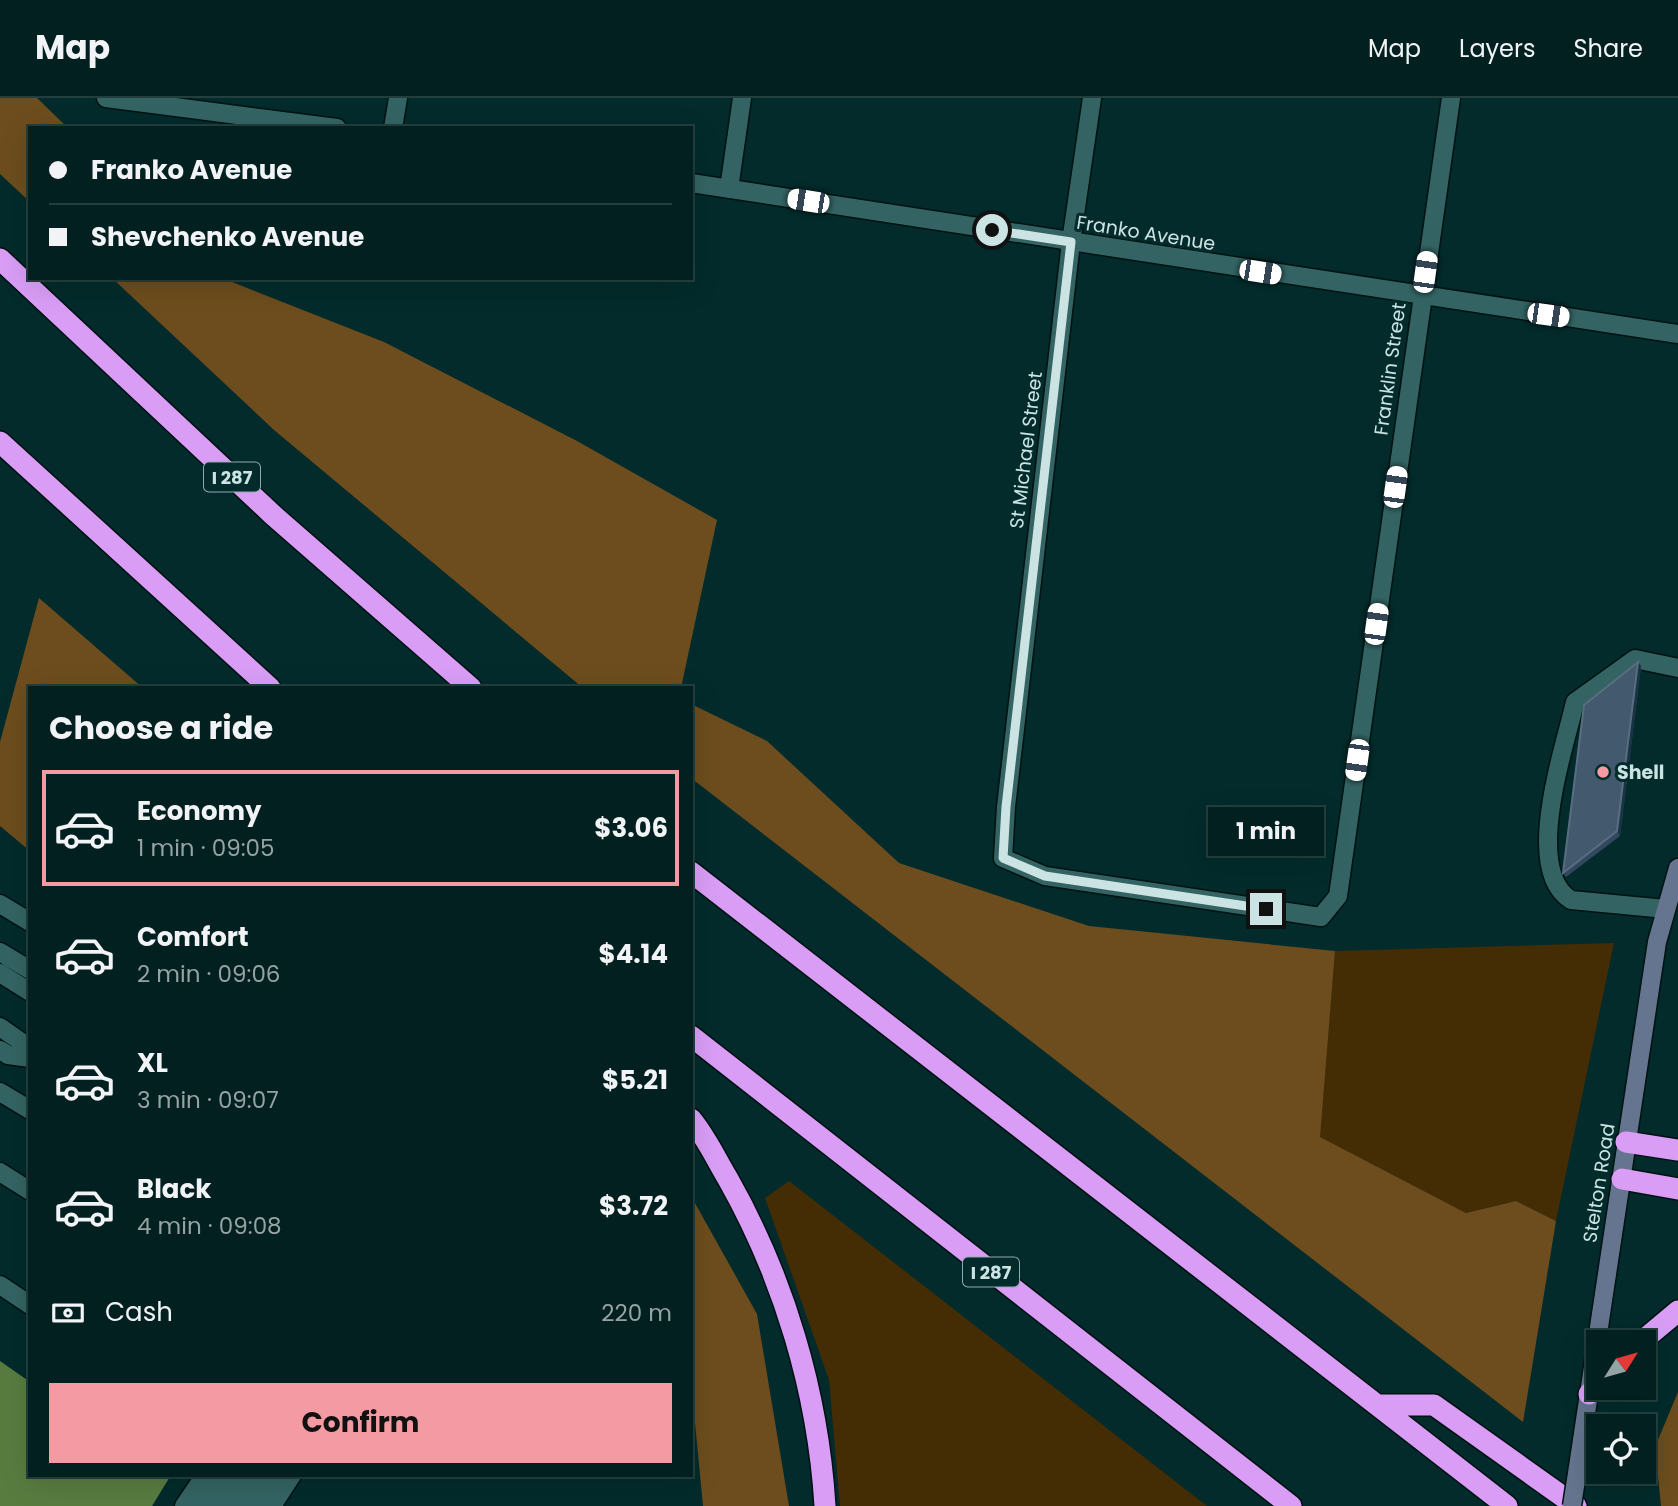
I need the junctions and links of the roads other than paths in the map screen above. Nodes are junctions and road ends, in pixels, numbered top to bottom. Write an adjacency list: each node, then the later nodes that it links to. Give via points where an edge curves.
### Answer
1 (106, 98): 6 (street)
2 (397, 98): 7 (street)
3 (742, 98): 9 (street)
4 (1092, 98): 10 (street, St Michael Street)
5 (1451, 98): 12 (street, Franklin Street)
6 (322, 126)
7 (393, 126)
8 (693, 183): 9 (street, Franko Avenue)
9 (729, 189): 10 (street, Franko Avenue)
10 (1071, 242): 12 (street, Franko Avenue); 20 (street, St Michael Street, via 1003,858 1045,876 1321,917)
11 (0, 259): 17 (highway, I 287, via 273,515)
12 (1422, 297): 13 (street, Franko Avenue); 20 (street, Franklin Street)
13 (1678, 334)
14 (0, 442): 16 (highway)
15 (1678, 668): 22 (street, via 1635,659 1574,702 1545,840 1551,872 1571,900)
16 (268, 686)
17 (469, 686)
18 (1678, 868): 22 (main road, Stelton Road)
19 (693, 874): 48 (highway)
20 (1338, 896)
21 (0, 904): 23 (street)
22 (1666, 909): 36 (main road, Stelton Road)
23 (28, 921)
24 (0, 952): 25 (street)
25 (28, 969)
26 (0, 973): 27 (street)
27 (28, 991)
28 (0, 1027): 30 (street)
29 (693, 1038): 62 (highway, I 287)
30 (28, 1047)
31 (0, 1050): 32 (street)
32 (28, 1058)
33 (0, 1091): 34 (street)
34 (28, 1109)
35 (693, 1122): 61 (highway, via 752,1222 795,1330)
36 (1626, 1142): 37 (highway); 39 (main road, Stelton Road)
37 (1678, 1150)
38 (0, 1172): 41 (street)
39 (1622, 1179): 40 (highway); 45 (main road, Stelton Road)
40 (1678, 1189)
41 (28, 1190)
42 (0, 1285): 43 (street)
43 (28, 1304)
44 (1678, 1311): 46 (highway)
45 (1601, 1330)
46 (1655, 1330)
47 (1591, 1400): 64 (main road, Stelton Road, bridge)
48 (1377, 1405): 63 (highway); 64 (highway, via 1434,1405)
49 (204, 1477): 55 (street)
50 (220, 1477): 56 (street)
51 (237, 1477): 57 (street)
52 (257, 1477): 58 (street)
53 (276, 1477): 59 (street)
54 (291, 1477): 60 (street)
55 (184, 1506)
56 (201, 1506)
57 (218, 1506)
58 (237, 1506)
59 (256, 1506)
60 (272, 1506)
61 (825, 1506)
62 (1291, 1506)
63 (1507, 1506)
64 (1574, 1506)

